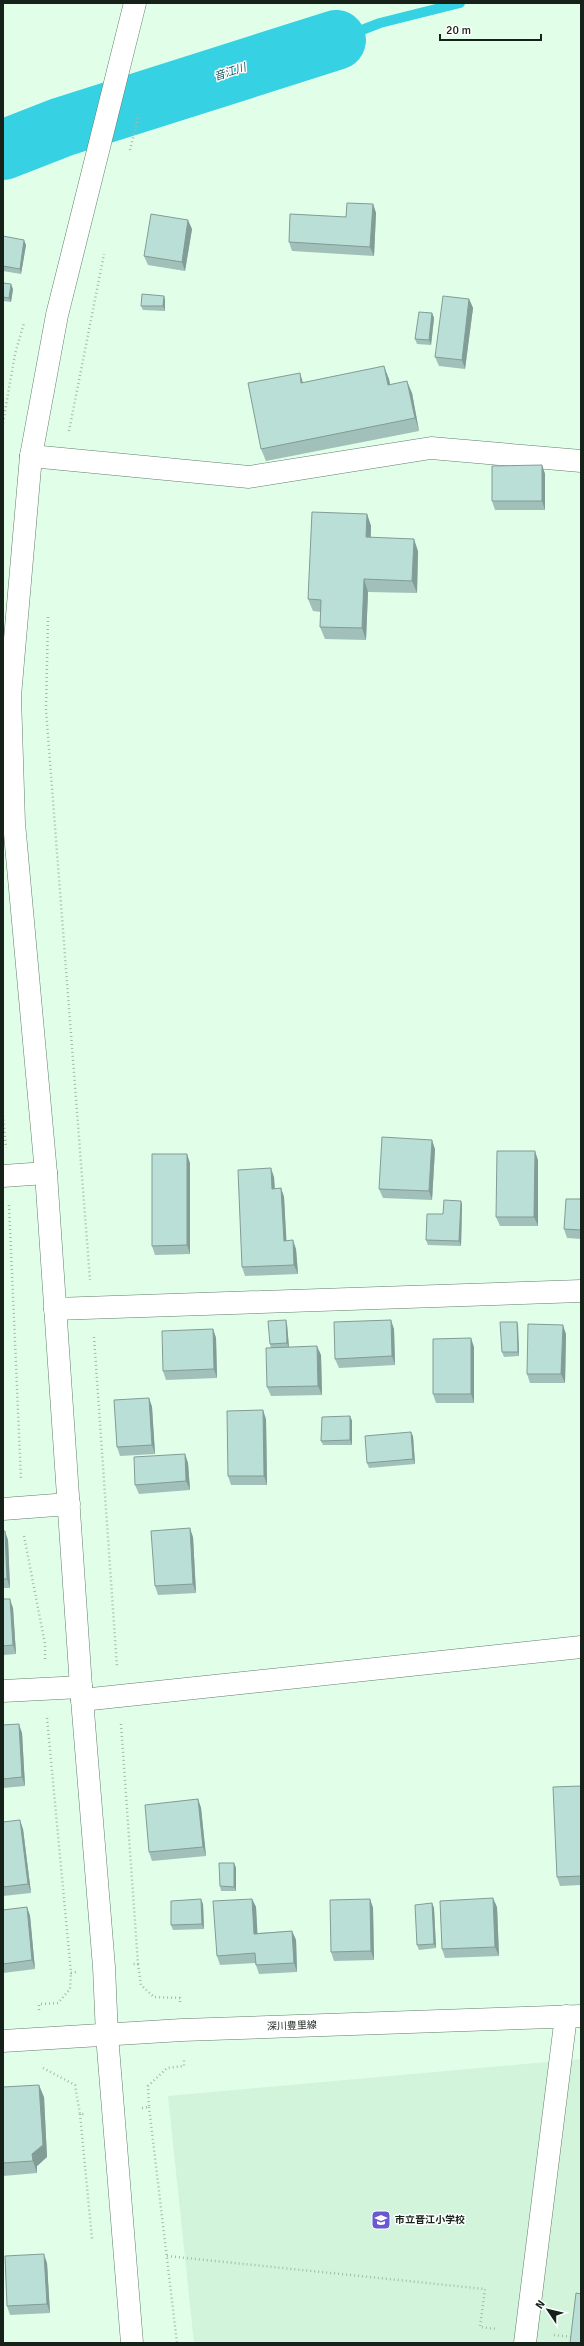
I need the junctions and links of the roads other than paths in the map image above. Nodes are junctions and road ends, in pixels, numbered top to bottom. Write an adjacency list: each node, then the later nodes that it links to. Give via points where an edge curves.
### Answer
1 (135, 3): 2 (street, via 57,315)
2 (31, 456): 3 (street, via 249,477 431,448); 4 (street)
3 (581, 460)
4 (7, 696): 5 (street, via 14,823)
5 (46, 1173): 6 (street); 8 (street)
6 (6, 1176)
7 (581, 1291): 8 (street)
8 (55, 1309): 9 (street)
9 (69, 1504): 10 (street); 13 (street)
10 (13, 1508)
11 (581, 1647): 13 (street, via 119,1696)
12 (3, 1691): 13 (street, via 45,1689)
13 (82, 1693): 15 (street)
14 (573, 2016): 15 (street, 深川豊里線); 17 (street)
15 (107, 2035): 16 (street, 深川豊里線); 18 (street)
16 (3, 2041)
17 (525, 2338)
18 (132, 2343)

